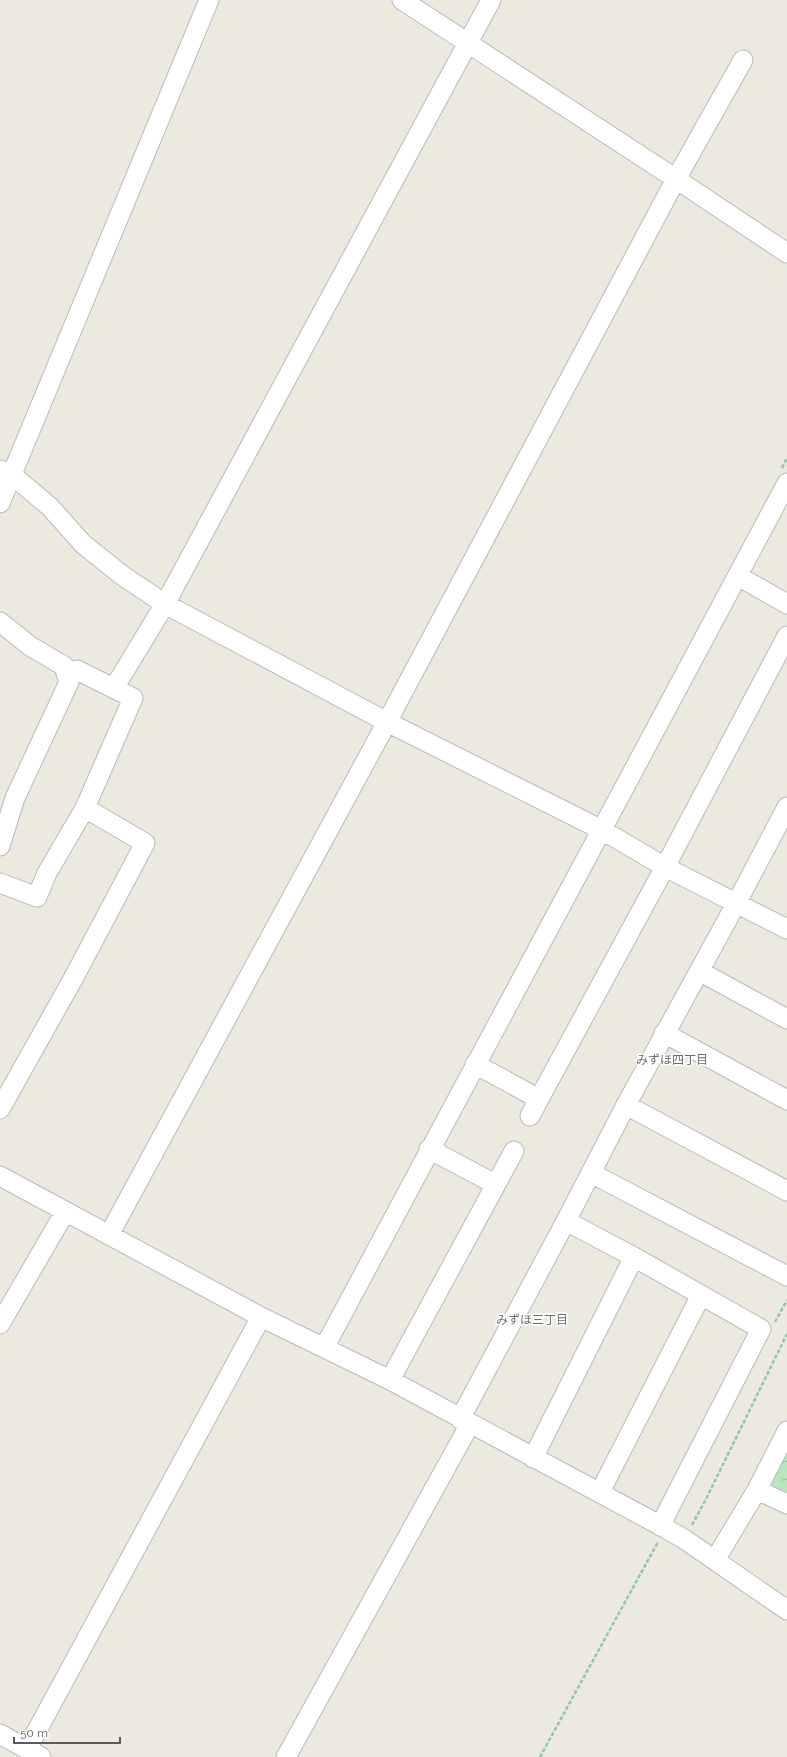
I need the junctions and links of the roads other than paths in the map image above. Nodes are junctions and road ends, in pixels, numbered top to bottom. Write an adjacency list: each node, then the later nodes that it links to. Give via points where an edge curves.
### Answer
1 (209, 0): 8 (street)
2 (402, 0): 4 (street)
3 (491, 0): 4 (street)
4 (469, 43): 6 (street); 12 (street)
5 (743, 60): 6 (street)
6 (676, 178): 7 (street); 18 (street)
7 (787, 253)
8 (5, 472): 10 (street); 12 (street, via 50,507 83,544 123,576)
9 (787, 483): 11 (street)
10 (0, 502)
11 (738, 576): 13 (street); 21 (street)
12 (165, 604): 17 (street); 18 (street)
13 (787, 604)
14 (0, 622): 16 (street, via 30,646 64,666)
15 (787, 636): 23 (street)
16 (66, 674): 17 (street, via 77,670); 22 (street, via 69,682 15,798)
17 (114, 688): 20 (street, via 133,698)
18 (387, 722): 21 (street); 44 (street)
19 (787, 807): 25 (street)
20 (85, 808): 24 (street, via 47,873 38,897); 34 (street, via 145,843)
21 (602, 830): 23 (street); 30 (street)
22 (0, 846)
23 (666, 867): 25 (street); 31 (street)
24 (0, 883)
25 (737, 902): 26 (street); 27 (street)
26 (787, 929)
27 (698, 971): 28 (street); 29 (street)
28 (787, 1019)
29 (664, 1033): 32 (street); 33 (street)
30 (475, 1064): 31 (street); 36 (street)
31 (539, 1099): 35 (street)
32 (787, 1100)
33 (626, 1105): 38 (street); 41 (street)
34 (0, 1109)
35 (530, 1116)
36 (429, 1149): 40 (street); 50 (street)
37 (514, 1151): 40 (street)
38 (591, 1173): 43 (street); 46 (street)
39 (0, 1176): 42 (street)
40 (495, 1184): 51 (street)
41 (787, 1191)
42 (65, 1212): 44 (street); 49 (street)
43 (566, 1221): 45 (street); 52 (street)
44 (109, 1235): 48 (street)
45 (634, 1258): 47 (street); 54 (street)
46 (787, 1276)
47 (700, 1295): 56 (street); 58 (street, via 761,1329)
48 (261, 1317): 50 (street); 62 (street)
49 (0, 1324)
50 (324, 1348): 51 (street)
51 (390, 1380): 52 (street)
52 (465, 1422): 54 (street); 63 (street)
53 (787, 1431): 55 (street)
54 (533, 1458): 56 (street)
55 (757, 1490): 57 (street); 59 (street)
56 (600, 1492): 58 (street)
57 (787, 1504)
58 (663, 1527): 59 (street)
59 (715, 1560): 60 (street)
60 (787, 1610)
61 (0, 1734): 62 (street)
62 (34, 1753)
63 (286, 1757)

